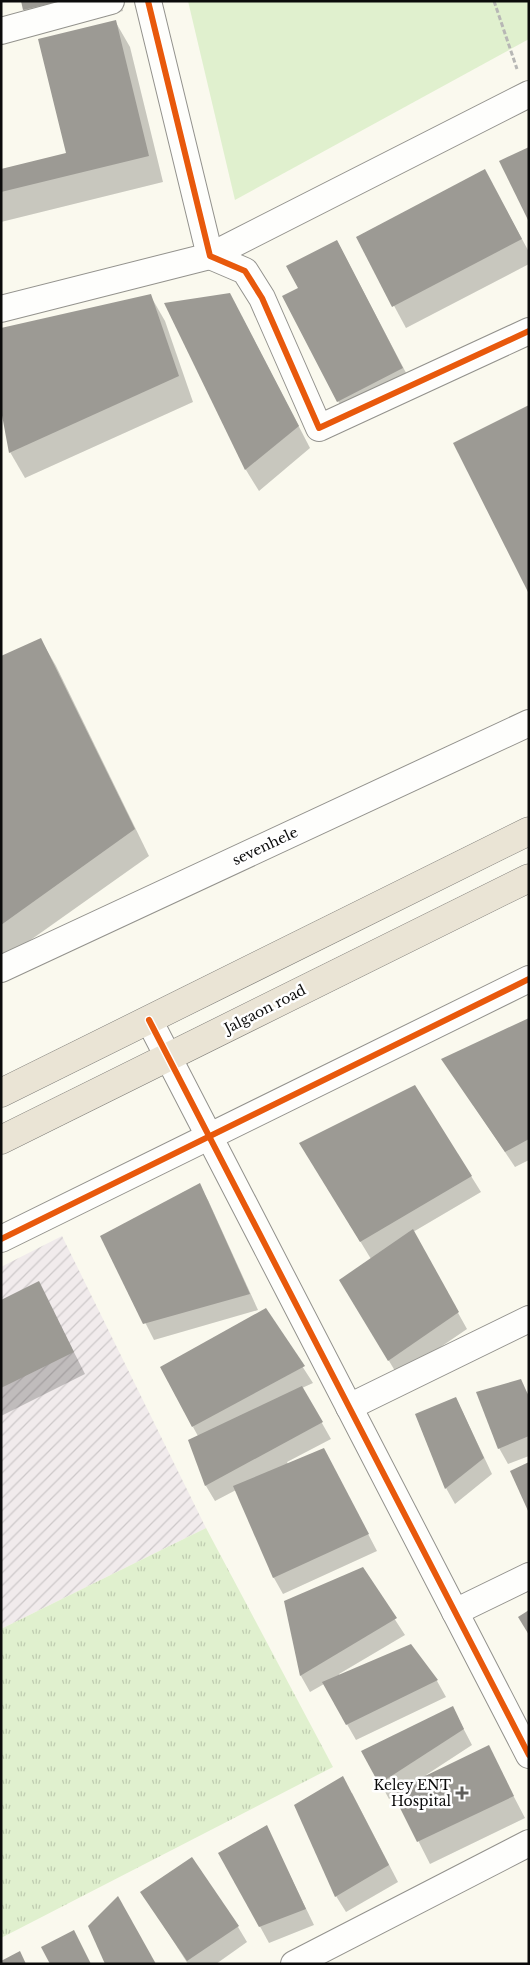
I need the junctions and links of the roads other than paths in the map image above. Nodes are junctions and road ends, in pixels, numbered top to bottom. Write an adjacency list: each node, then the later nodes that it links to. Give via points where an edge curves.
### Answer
1 (111, 1): 3 (street)
2 (148, 1): 5 (street)
3 (1, 31)
4 (528, 95): 5 (street)
5 (210, 256): 6 (street); 7 (street, via 245,271 262,298 319,428)
6 (1, 309)
7 (529, 331)
8 (529, 723): 11 (street, sevenhele)
9 (529, 831): 13 (highway)
10 (529, 878): 14 (highway, Jalgaon road)
11 (1, 969)
12 (529, 979): 16 (street)
13 (149, 1020): 14 (street); 15 (highway)
14 (168, 1057): 16 (street); 17 (highway, Jalgaon road)
15 (1, 1093)
16 (209, 1136): 18 (street); 20 (street)
17 (1, 1140)
18 (1, 1239)
19 (529, 1319): 20 (street)
20 (349, 1406): 22 (street)
21 (529, 1576): 22 (street)
22 (455, 1612): 23 (street)
23 (529, 1755)
24 (529, 1843): 25 (street)
25 (294, 1964)

